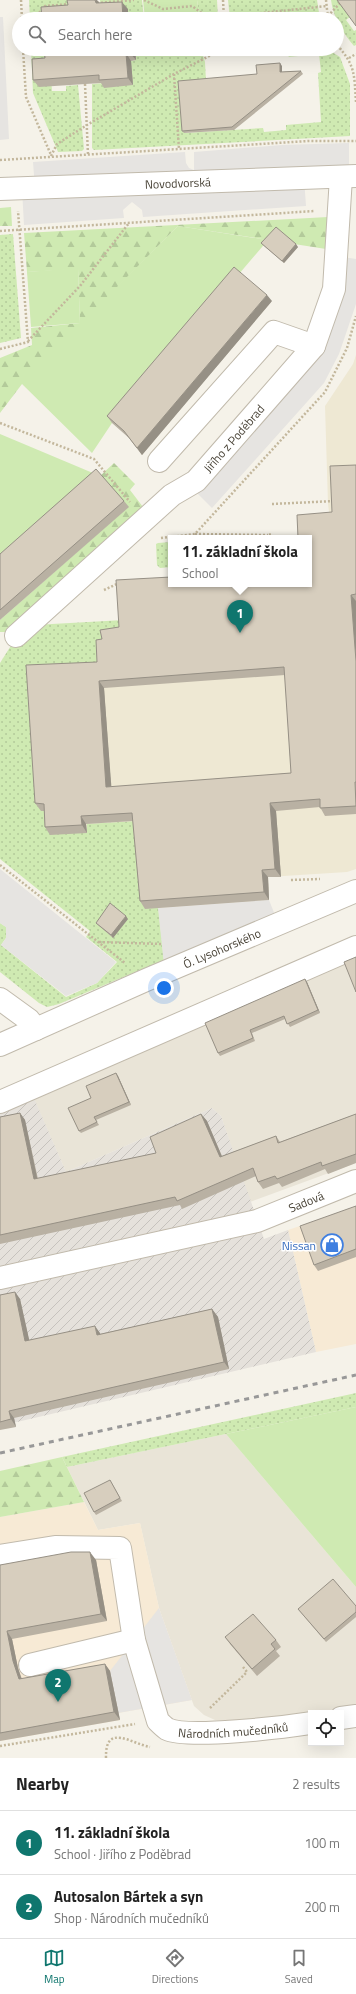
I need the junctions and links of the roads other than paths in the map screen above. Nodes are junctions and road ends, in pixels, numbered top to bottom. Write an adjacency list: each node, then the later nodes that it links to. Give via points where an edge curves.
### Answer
1 (348, 176): 2 (street, Novodvorská); 3 (street, Jiřího z Poděbrad, via 340,209 334,289)
2 (9, 189)
3 (314, 346): 4 (street, via 274,332); 5 (street, Jiřího z Poděbrad, via 196,481 172,495)
4 (159, 461)
5 (16, 636)
6 (356, 891): 9 (street, Ó. Lysohorského, via 146,980)
7 (356, 948): 11 (street)
8 (0, 999): 9 (street, via 29,1020)
9 (36, 1030): 10 (street, Ó. Lysohorského)
10 (0, 1045)
11 (0, 1102)
12 (356, 1181): 13 (street, Sadová, via 257,1221)
13 (0, 1278)
14 (0, 1556): 15 (street, via 55,1547 120,1548)
15 (134, 1640): 16 (street); 19 (street, Národních mučedníků, via 158,1721 167,1729 180,1732 247,1730)
16 (30, 1665)
17 (356, 1716): 18 (street)
18 (344, 1718)
19 (308, 1723)

